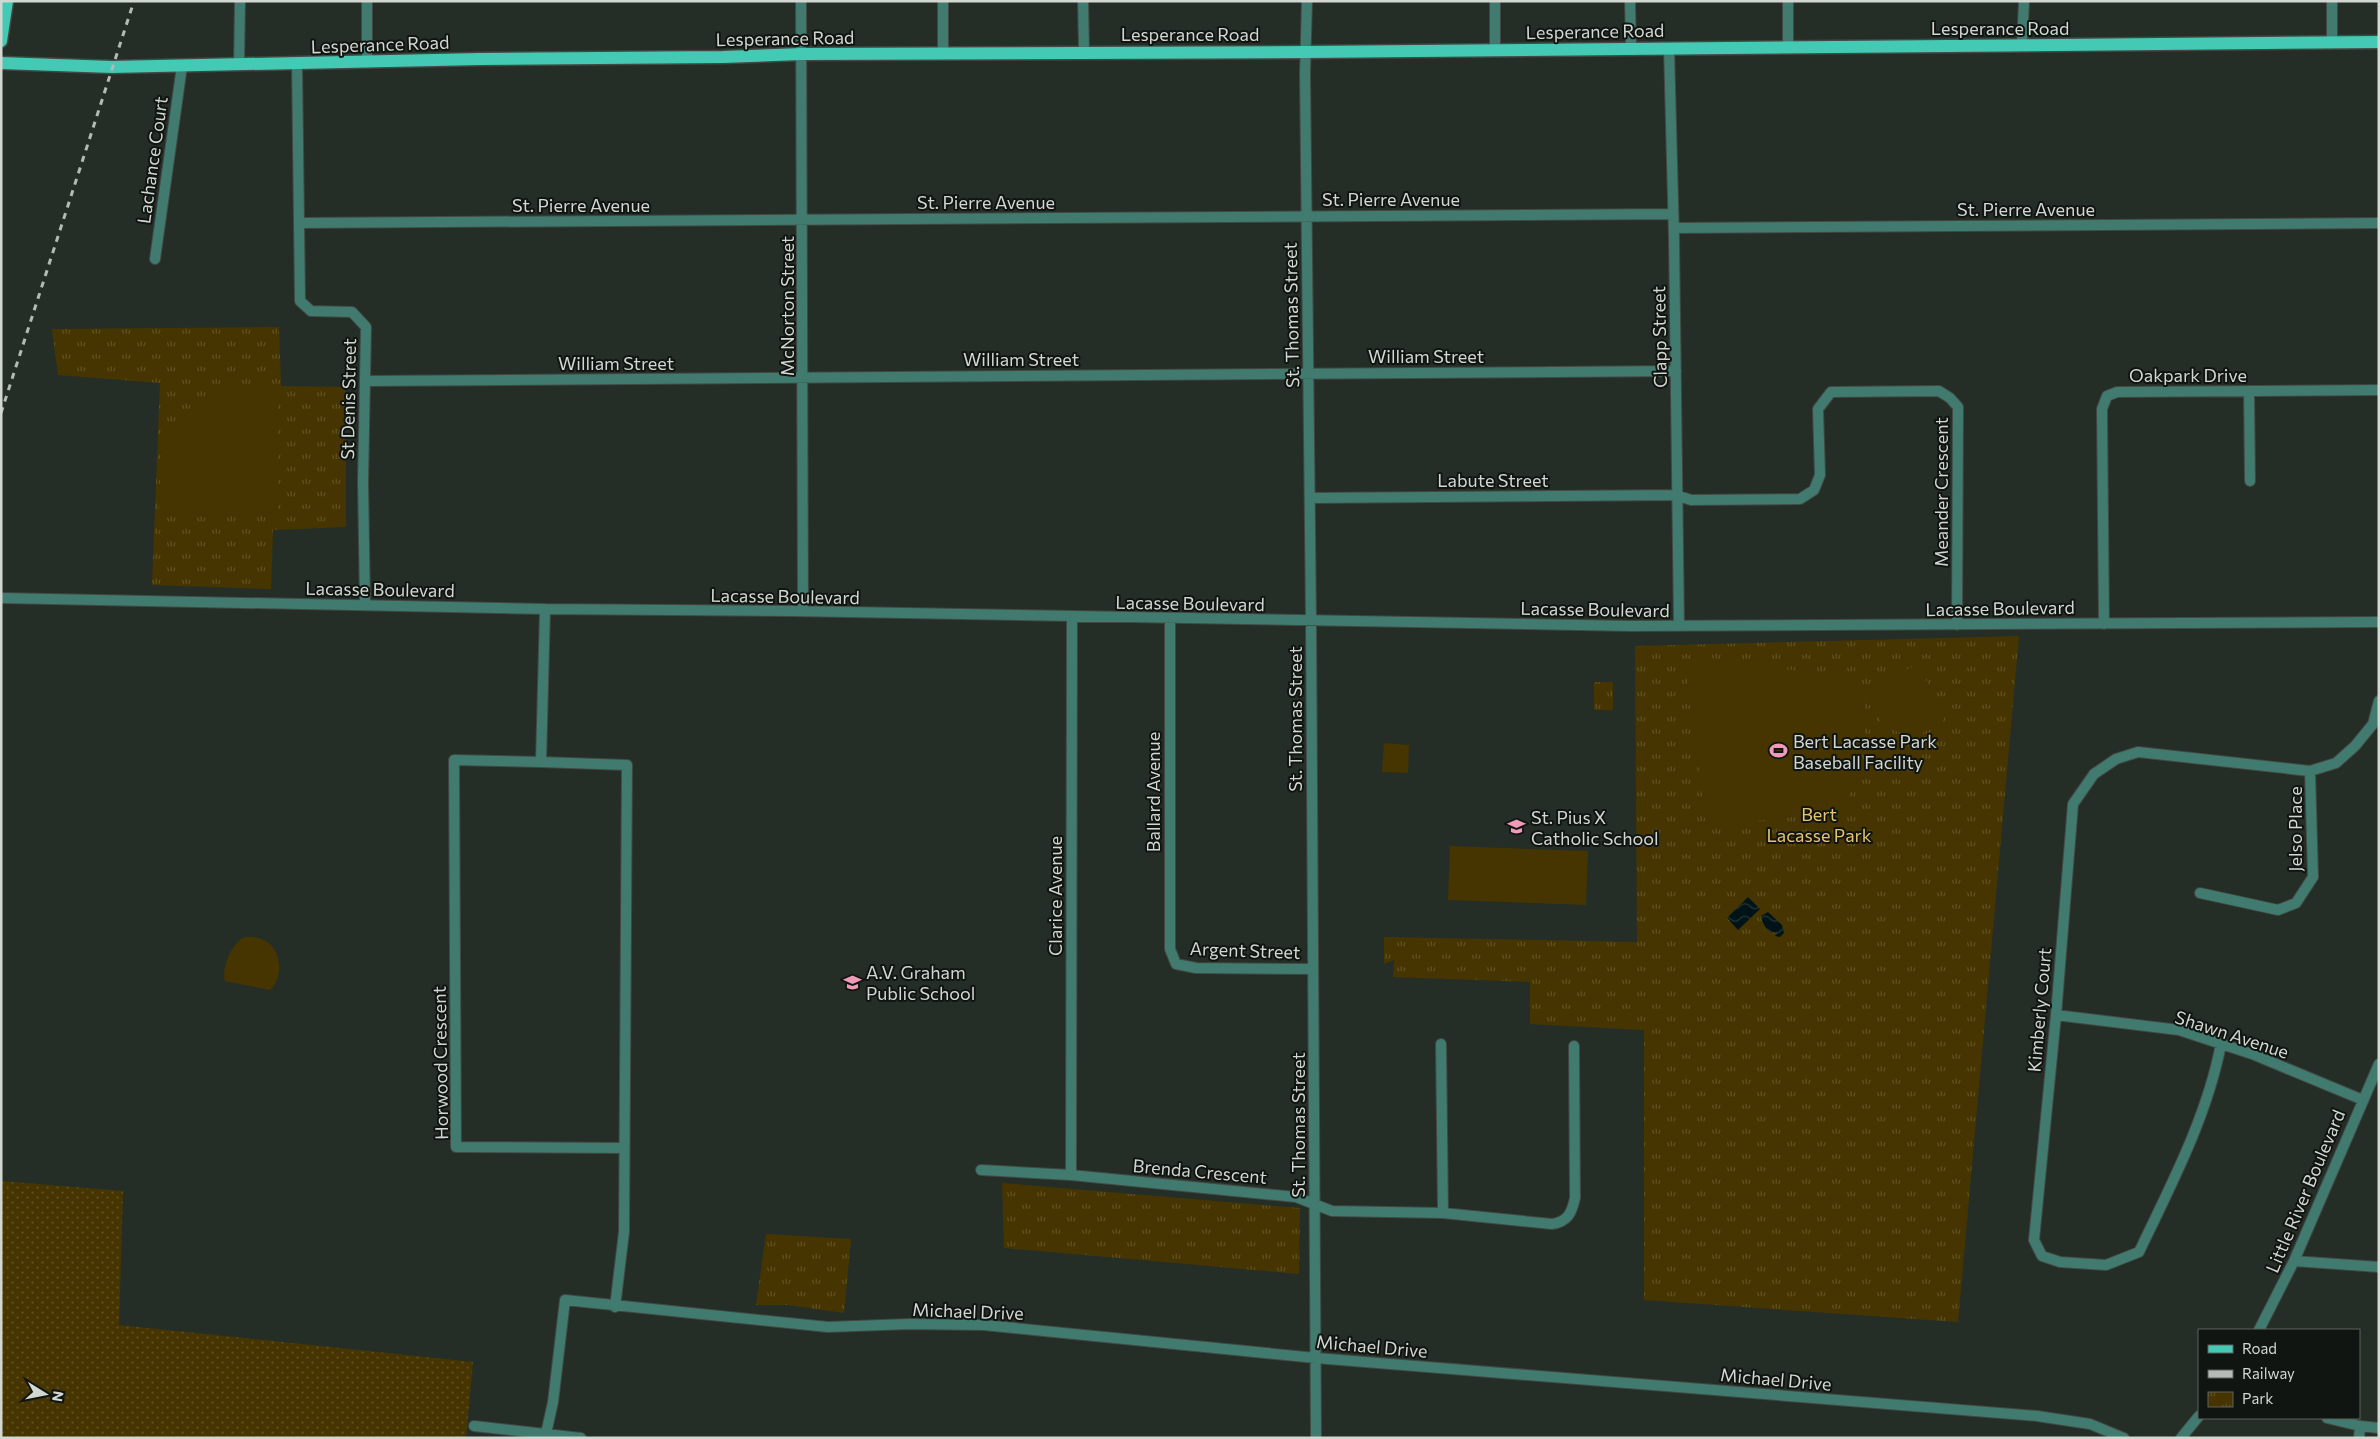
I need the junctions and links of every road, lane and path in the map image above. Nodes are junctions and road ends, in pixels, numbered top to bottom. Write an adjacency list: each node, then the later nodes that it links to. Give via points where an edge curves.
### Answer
1 (7, 1): 13 (main road)
2 (240, 1): 28 (street)
3 (367, 1): 25 (street)
4 (801, 1): 23 (street, McNorton Street)
5 (943, 1): 24 (street)
6 (1084, 1): 21 (street)
7 (1307, 1): 22 (street, St. Thomas Street)
8 (1495, 1): 20 (street)
9 (1630, 1): 18 (street)
10 (1788, 1): 17 (street)
11 (2024, 1): 16 (street)
12 (2332, 1): 14 (street)
13 (1, 40)
14 (2332, 42): 15 (main road, Lesperance Road); 16 (main road, Lesperance Road)
15 (2379, 42)
16 (2022, 46): 17 (main road, Lesperance Road)
17 (1788, 47): 19 (main road, Lesperance Road)
18 (1631, 48): 19 (main road, Lesperance Road); 20 (main road, Lesperance Road)
19 (1669, 48): 30 (street, Clapp Street)
20 (1496, 49): 22 (main road, Lesperance Road)
21 (1084, 51): 22 (main road, Lesperance Road); 24 (main road, Lesperance Road)
22 (1306, 52): 31 (street, St. Thomas Street)
23 (801, 54): 24 (main road, Lesperance Road); 25 (main road, Lesperance Road); 32 (street, McNorton Street)
24 (943, 54)
25 (367, 62): 27 (main road, Lesperance Road)
26 (1, 64): 29 (main road, Lesperance Road, via 112,68)
27 (297, 64): 28 (main road, Lesperance Road); 33 (street, St Denis Street)
28 (240, 65): 29 (main road, Lesperance Road)
29 (182, 66): 36 (street, Lachance Court)
30 (1673, 214): 31 (street, St. Pierre Avenue); 35 (street, Clapp Street)
31 (1306, 216): 32 (street, St. Pierre Avenue); 38 (street, St. Thomas Street)
32 (803, 220): 33 (street, St. Pierre Avenue); 39 (street, McNorton Street)
33 (299, 223): 40 (street, St Denis Street, via 300,301 311,311 352,312 366,327)
34 (2379, 223): 35 (street, St. Pierre Avenue)
35 (1674, 228): 37 (street, Clapp Street)
36 (155, 259)
37 (1676, 371): 38 (street, William Street); 44 (street, Clapp Street)
38 (1308, 373): 39 (street, William Street); 45 (street, St. Thomas Street)
39 (804, 377): 40 (street, William Street); 49 (street, McNorton Street)
40 (366, 381): 47 (street, St Denis Street, via 363,482)
41 (2249, 390): 42 (street, Oakpark Drive); 43 (street); 54 (street, Oakpark Drive, via 2117,392 2107,396 2102,409)
42 (2379, 390)
43 (2250, 481)
44 (1676, 495): 45 (street, Labute Street); 55 (street, Meander Crescent, via 1691,500 1800,499 1814,490 1820,475 1818,409 1831,392 1939,390 1958,407); 56 (street, Clapp Street)
45 (1310, 498): 52 (street, St. Thomas Street)
46 (1, 598): 47 (street, Lacasse Boulevard)
47 (365, 604): 48 (street, Lacasse Boulevard)
48 (545, 609): 49 (street, Lacasse Boulevard); 58 (street)
49 (803, 612): 50 (street, Lacasse Boulevard)
50 (1072, 618): 51 (street, Lacasse Boulevard); 71 (street, Clarice Avenue)
51 (1170, 618): 52 (street, Lacasse Boulevard); 61 (street, Ballard Avenue, via 1170,949)
52 (1311, 621): 56 (street, Lacasse Boulevard); 62 (street, St. Thomas Street)
53 (2379, 622): 54 (street, Lacasse Boulevard)
54 (2104, 624): 55 (street, Lacasse Boulevard)
55 (1957, 625): 56 (street, Lacasse Boulevard)
56 (1679, 626)
57 (2379, 700): 59 (street, Kimberly Court, via 2373,724 2355,746 2336,762)
58 (541, 762): 69 (street, Horwood Crescent, via 627,765); 69 (street, Horwood Crescent, via 454,760 456,1148)
59 (2310, 770): 60 (street, Jelso Place, via 2313,877 2296,903 2278,910); 63 (street, Kimberly Court, via 2138,752 2116,759 2094,774 2073,804)
60 (2200, 893)
61 (1176, 964): 62 (street, Argent Street, via 1196,968)
62 (1313, 968): 72 (street, St. Thomas Street)
63 (2056, 1015): 65 (street, Shawn Avenue, via 2179,1030); 65 (street, Kimberly Court, via 2034,1240 2042,1256 2060,1262 2106,1266 2139,1252 2206,1104)
64 (1441, 1044): 73 (street)
65 (2221, 1044): 68 (street, Shawn Avenue)
66 (1574, 1046): 73 (street, Brenda Crescent, via 1575,1198 1569,1217 1562,1223 1552,1224)
67 (2379, 1064): 68 (street, Little River Boulevard)
68 (2363, 1100): 74 (street, Little River Boulevard)
69 (624, 1148): 76 (street, via 624,1232)
70 (981, 1170): 71 (street, Brenda Crescent)
71 (1071, 1175): 72 (street, Brenda Crescent, via 1287,1196)
72 (1315, 1204): 73 (street, Brenda Crescent, via 1332,1211); 78 (street, St. Thomas Street)
73 (1443, 1213)
74 (2294, 1261): 75 (street); 77 (street, Little River Boulevard)
75 (2379, 1267)
76 (615, 1307): 78 (street, Michael Drive, via 828,1328 984,1325); 84 (street, Michael Drive, via 565,1300)
77 (2260, 1329)
78 (1316, 1358): 86 (street, St. Thomas Street); 87 (street, Michael Drive, via 2037,1416 2090,1424)
79 (2198, 1417): 88 (street)
80 (2331, 1419): 82 (street)
81 (474, 1426): 84 (street)
82 (2360, 1426): 83 (street); 89 (street)
83 (2379, 1428)
84 (546, 1436): 85 (street)
85 (581, 1438)
86 (1316, 1438)
87 (2124, 1438)
88 (2181, 1438)
89 (2359, 1438)

